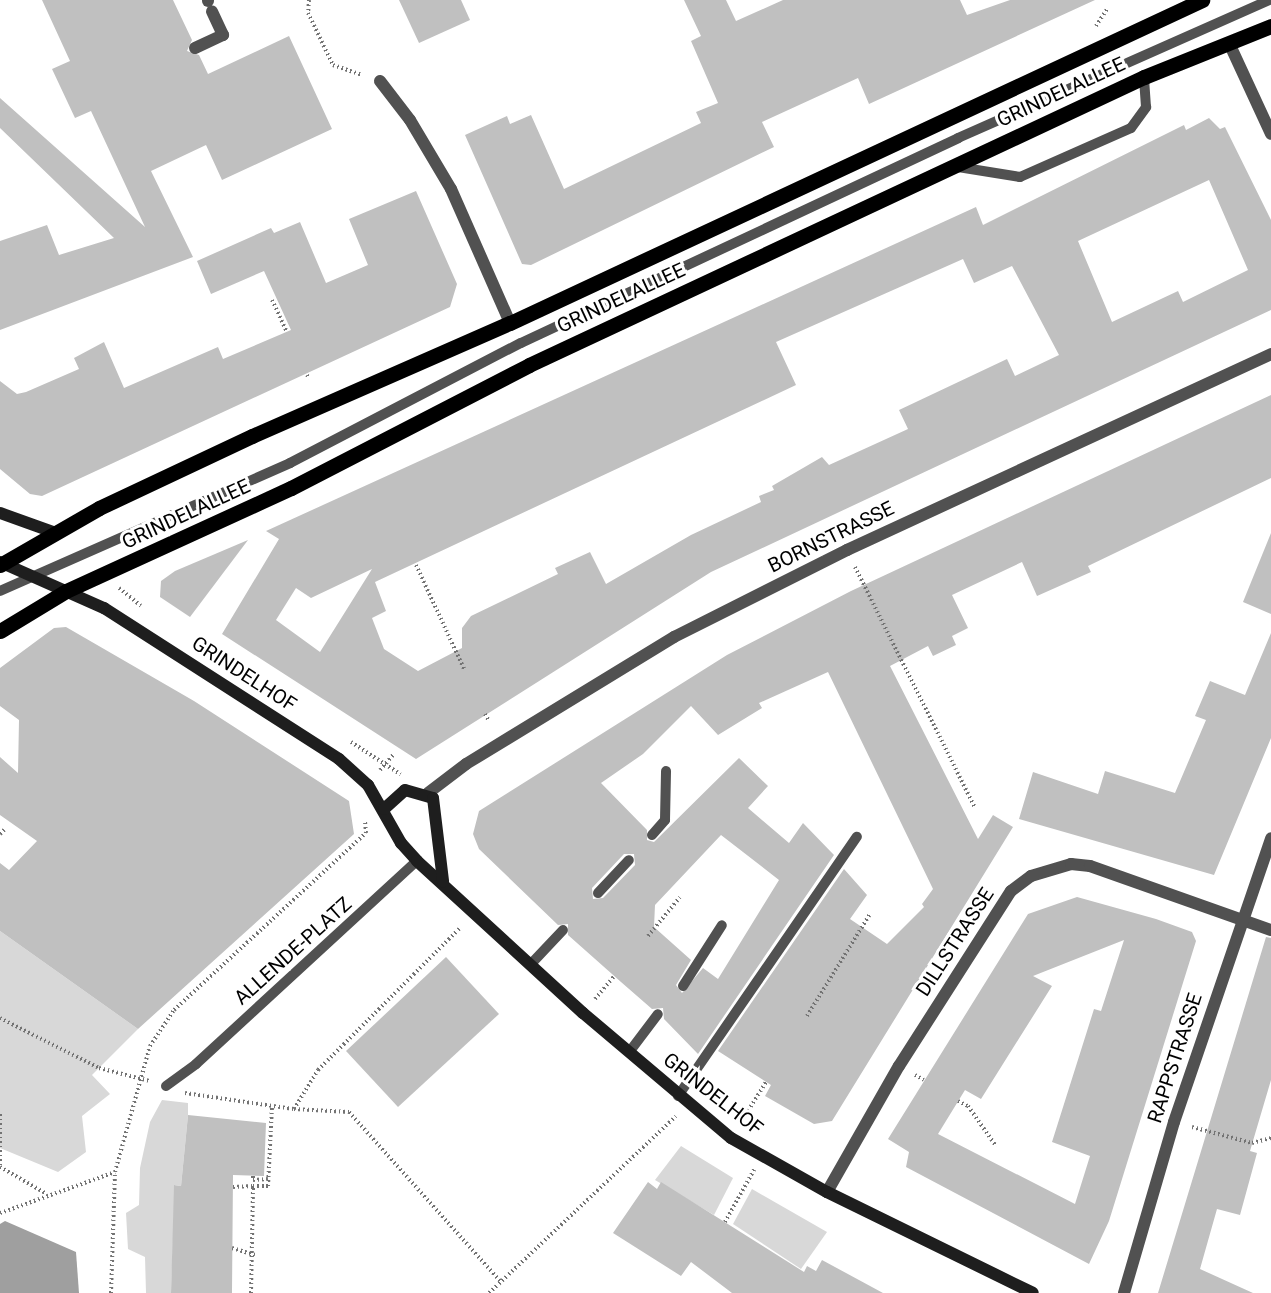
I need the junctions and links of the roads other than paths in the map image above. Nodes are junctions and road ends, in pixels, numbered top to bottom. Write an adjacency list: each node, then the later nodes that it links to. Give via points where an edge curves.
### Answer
1 (1202, 0): 11 (main road, GRINDELALLEE)
2 (1269, 0): 16 (lane, GRINDELALLEE, via 958,138 521,343 290,463 106,548)
3 (209, 4): 6 (street, via 223,34)
4 (1271, 26): 5 (main road, GRINDELALLEE)
5 (1229, 43): 7 (main road, GRINDELALLEE); 9 (street)
6 (195, 48)
7 (1144, 77): 10 (main road, GRINDELALLEE); 10 (lane, via 1146,107 1131,128 1020,177)
8 (380, 81): 11 (street, via 410,120 451,189)
9 (1271, 134)
10 (952, 166): 18 (main road, GRINDELALLEE, via 530,365 291,488)
11 (510, 323): 14 (main road, GRINDELALLEE, via 252,436)
12 (1271, 354): 21 (street, BORNSTRASSE, via 847,550 674,637)
13 (0, 513): 14 (street)
14 (56, 533): 15 (main road, GRINDELALLEE)
15 (1, 564): 16 (street, GRINDELHOF)
16 (33, 576): 17 (lane, GRINDELALLEE); 18 (street, GRINDELHOF)
17 (0, 591)
18 (66, 591): 19 (main road, GRINDELALLEE); 22 (street, GRINDELHOF, via 104,608 320,746 368,785)
19 (0, 631)
20 (666, 771): 23 (lane, via 665,820)
21 (428, 793): 22 (street, via 405,790); 28 (street, via 436,803)
22 (384, 809): 27 (street, GRINDELHOF, via 401,843)
23 (652, 835)
24 (857, 837): 39 (lane)
25 (1271, 838): 30 (street, RAPPSTRASSE)
26 (628, 860): 29 (lane)
27 (417, 861): 28 (street, GRINDELHOF); 38 (lane, ALLENDE-PLATZ, via 192,1067)
28 (443, 881): 34 (street, GRINDELHOF)
29 (598, 893)
30 (1240, 921): 33 (street, DILLSTRASSE); 40 (street, DILLSTRASSE, via 1090,866 1071,864 1031,876 1011,891 899,1066); 42 (street, RAPPSTRASSE)
31 (722, 925): 35 (lane)
32 (563, 930): 34 (lane)
33 (1271, 930)
34 (530, 965): 37 (street, GRINDELHOF)
35 (683, 986)
36 (658, 1014): 37 (lane)
37 (630, 1051): 39 (street, GRINDELHOF)
38 (166, 1086)
39 (683, 1100): 40 (street, GRINDELHOF, via 731,1138)
40 (827, 1192): 41 (street, GRINDELHOF)
41 (1033, 1293)
42 (1124, 1293)

